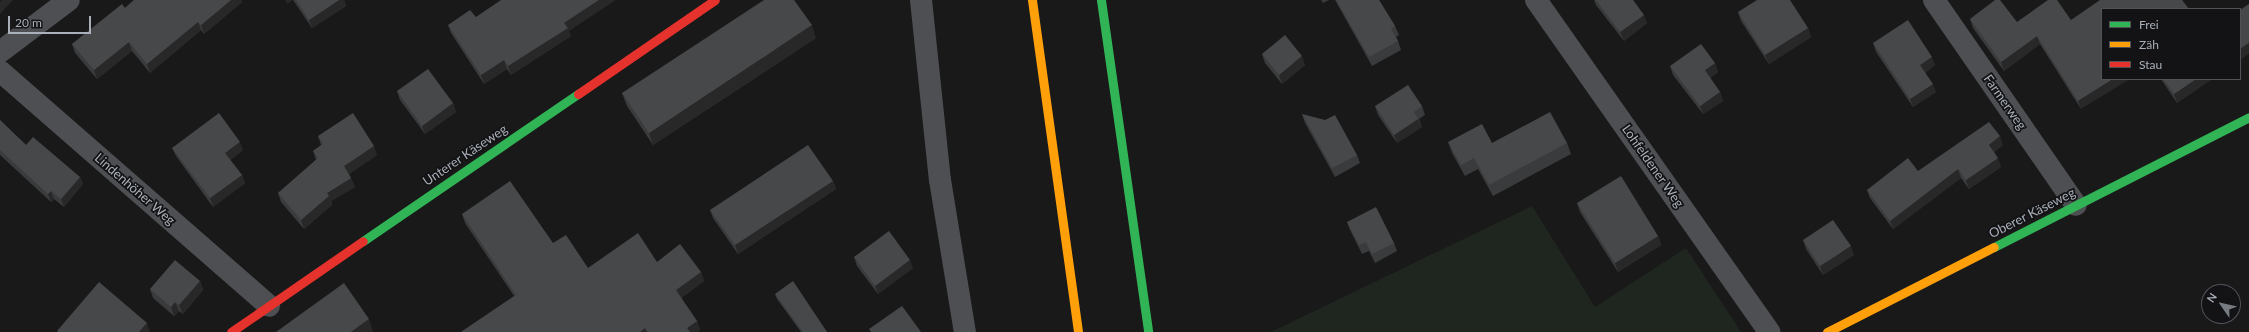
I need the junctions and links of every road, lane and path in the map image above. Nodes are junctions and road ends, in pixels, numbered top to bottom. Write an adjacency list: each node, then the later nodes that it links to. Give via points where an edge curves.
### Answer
1 (69, 0): 8 (street)
2 (715, 0): 12 (main road, Unterer Käseweg)
3 (921, 0): 14 (street, via 940,180)
4 (1032, 0): 15 (main road)
5 (1101, 0): 16 (main road)
6 (1536, 0): 17 (street, Lohfeldener Weg)
7 (1934, 0): 11 (street, Farmerweg)
8 (0, 52)
9 (0, 71): 12 (street, Lindenhöher Weg)
10 (2249, 116): 11 (main road, Oberer Käseweg)
11 (2076, 205): 18 (main road, Oberer Käseweg)
12 (270, 306): 13 (main road, Unterer Käseweg)
13 (231, 332)
14 (965, 332)
15 (1078, 332)
16 (1148, 332)
17 (1769, 332)
18 (1827, 332)

